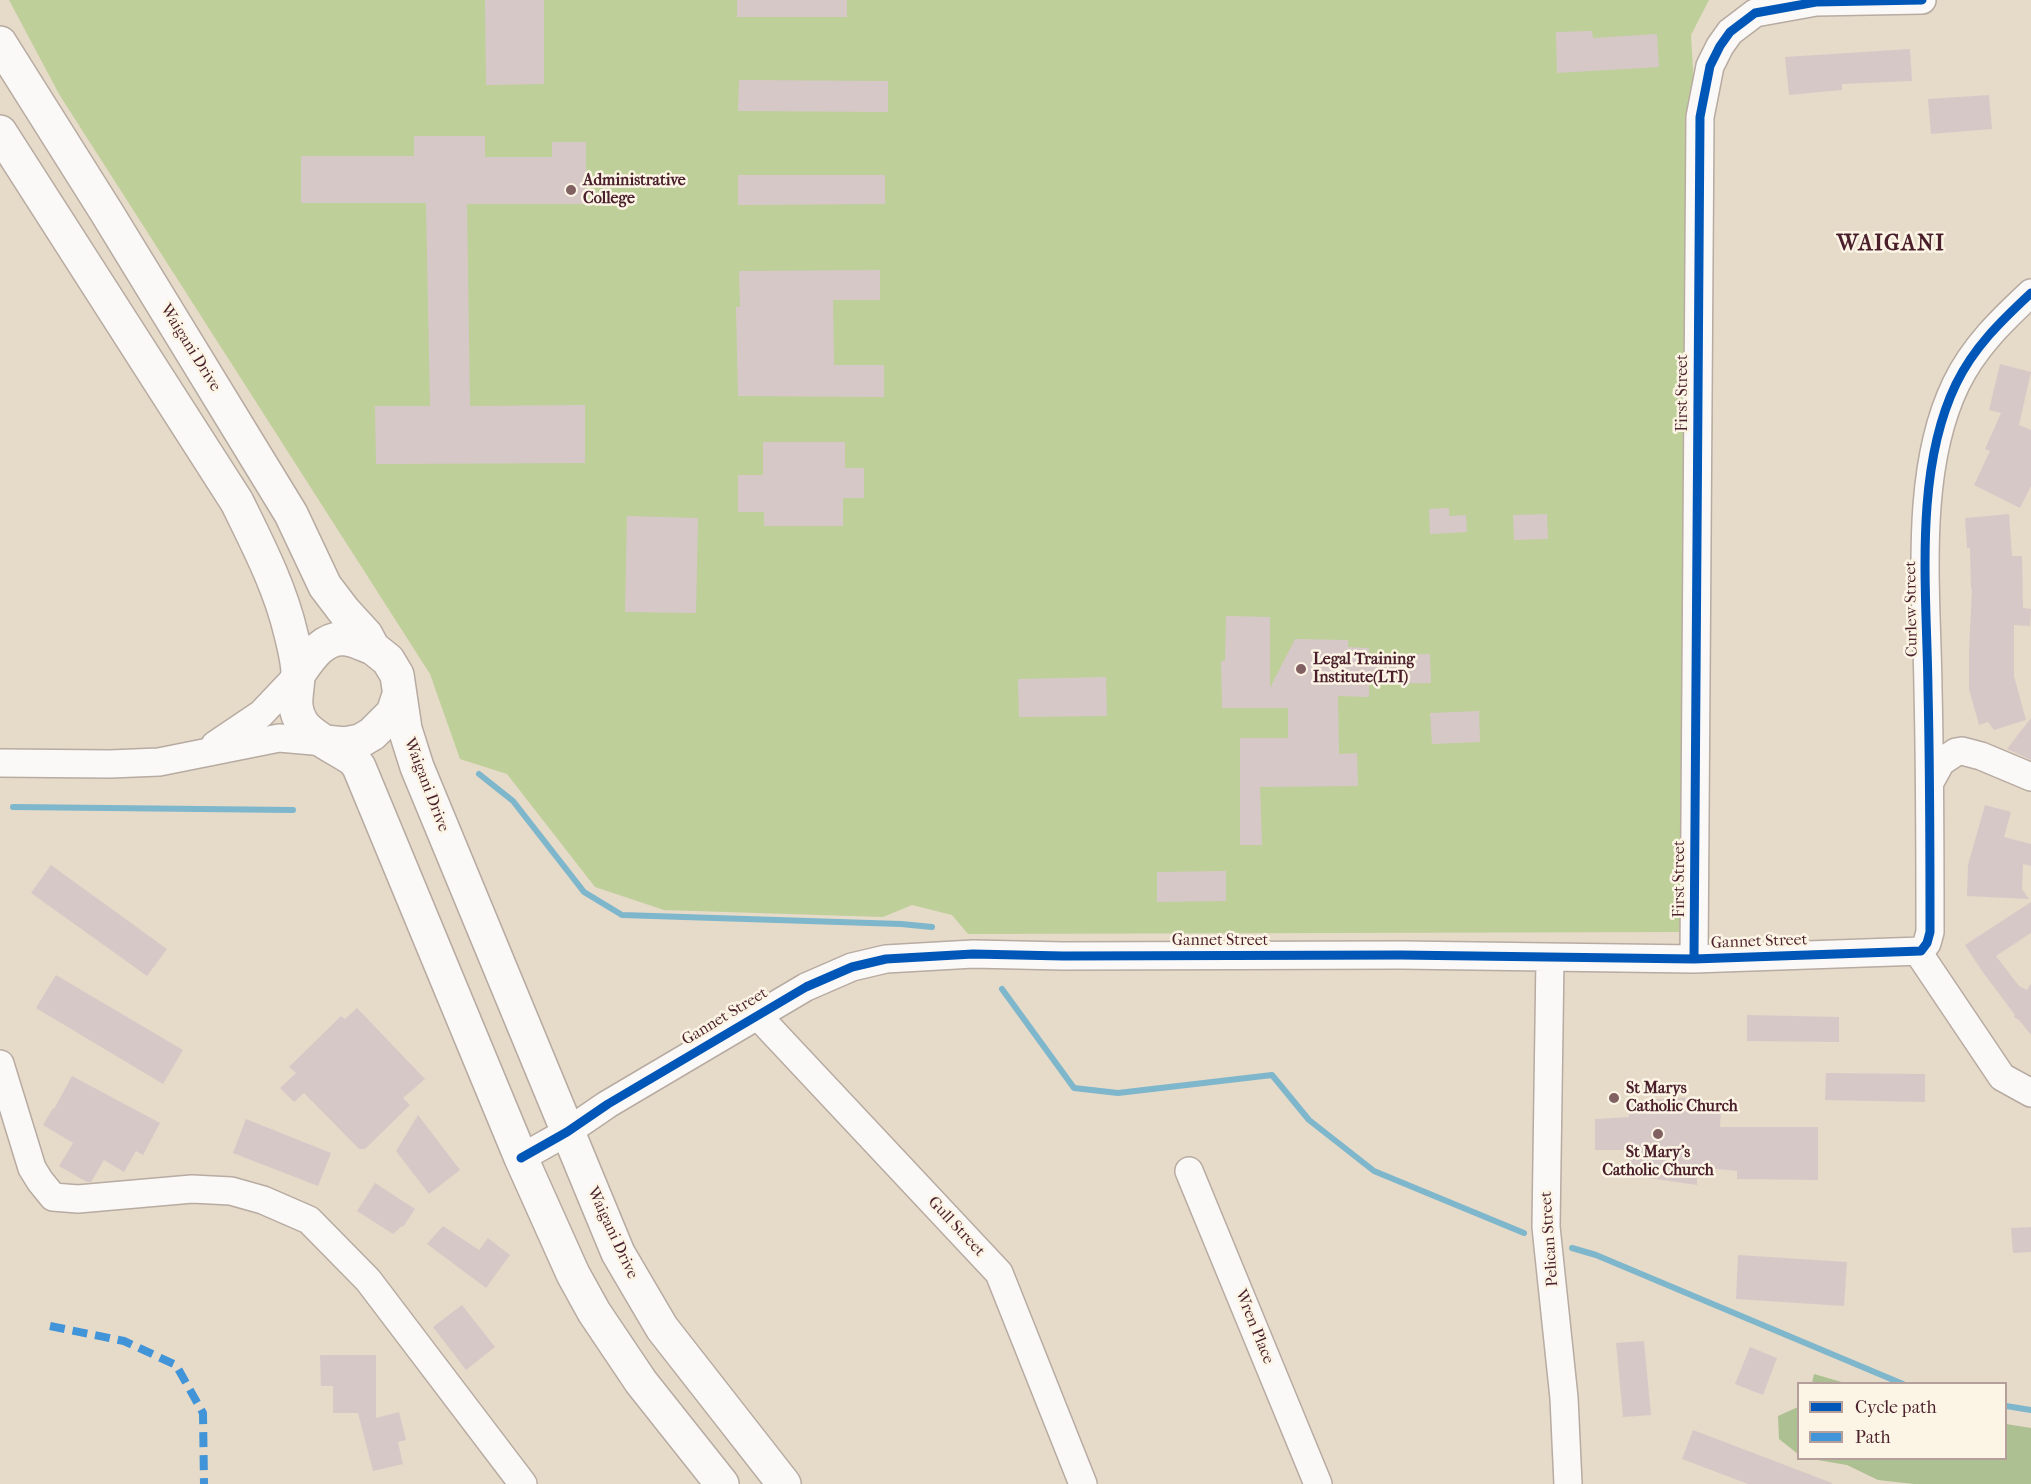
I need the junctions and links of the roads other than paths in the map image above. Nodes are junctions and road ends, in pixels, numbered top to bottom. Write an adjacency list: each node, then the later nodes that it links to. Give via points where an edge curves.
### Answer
1 (1922, 0): 15 (street, First Street, via 1816,2 1755,14 1730,32 1710,66 1700,117)
2 (0, 43): 5 (highway, Waigani Drive, via 291,514 326,586)
3 (0, 132): 6 (highway, via 237,502 281,598)
4 (2029, 299): 12 (street, Curlew Street, via 1981,343 1956,385 1940,429 1929,482 1926,537)
5 (373, 648): 6 (highway, via 343,638 331,641 318,648); 7 (highway, Waigani Drive, via 388,660 397,675)
6 (298, 675): 8 (highway, via 297,714 303,726); 9 (street, via 261,714)
7 (399, 695): 8 (highway, via 393,714 372,734 345,744); 19 (highway, Waigani Drive, via 417,767)
8 (325, 742): 9 (street, via 279,738); 20 (highway, via 359,767)
9 (199, 755): 10 (street, via 142,763)
10 (0, 763)
11 (2031, 777): 12 (street, via 1962,751 1941,762)
12 (1930, 782): 13 (street, Curlew Street, via 1930,932 1926,947)
13 (1918, 952): 15 (street, Gannet Street); 18 (street, via 2002,1077)
14 (1550, 958): 15 (street, Gannet Street); 16 (street, Gannet Street, via 973,954 900,957 852,967 806,987); 27 (street, Pelican Street, via 1546,1227 1564,1398)
15 (1694, 959)
16 (758, 1016): 19 (street, Gannet Street); 25 (street, Gull Street, via 999,1273)
17 (0, 1064): 22 (street, via 32,1168 53,1197 78,1199 192,1189 231,1191 309,1220 368,1281)
18 (2031, 1093)
19 (567, 1132): 20 (street, Gannet Street); 24 (highway, Waigani Drive, via 618,1253 662,1328)
20 (521, 1158): 23 (highway, via 594,1312 641,1382)
21 (1189, 1171): 26 (street, Wren Place)
22 (523, 1484)
23 (722, 1484)
24 (784, 1484)
25 (1083, 1484)
26 (1318, 1484)
27 (1568, 1484)

